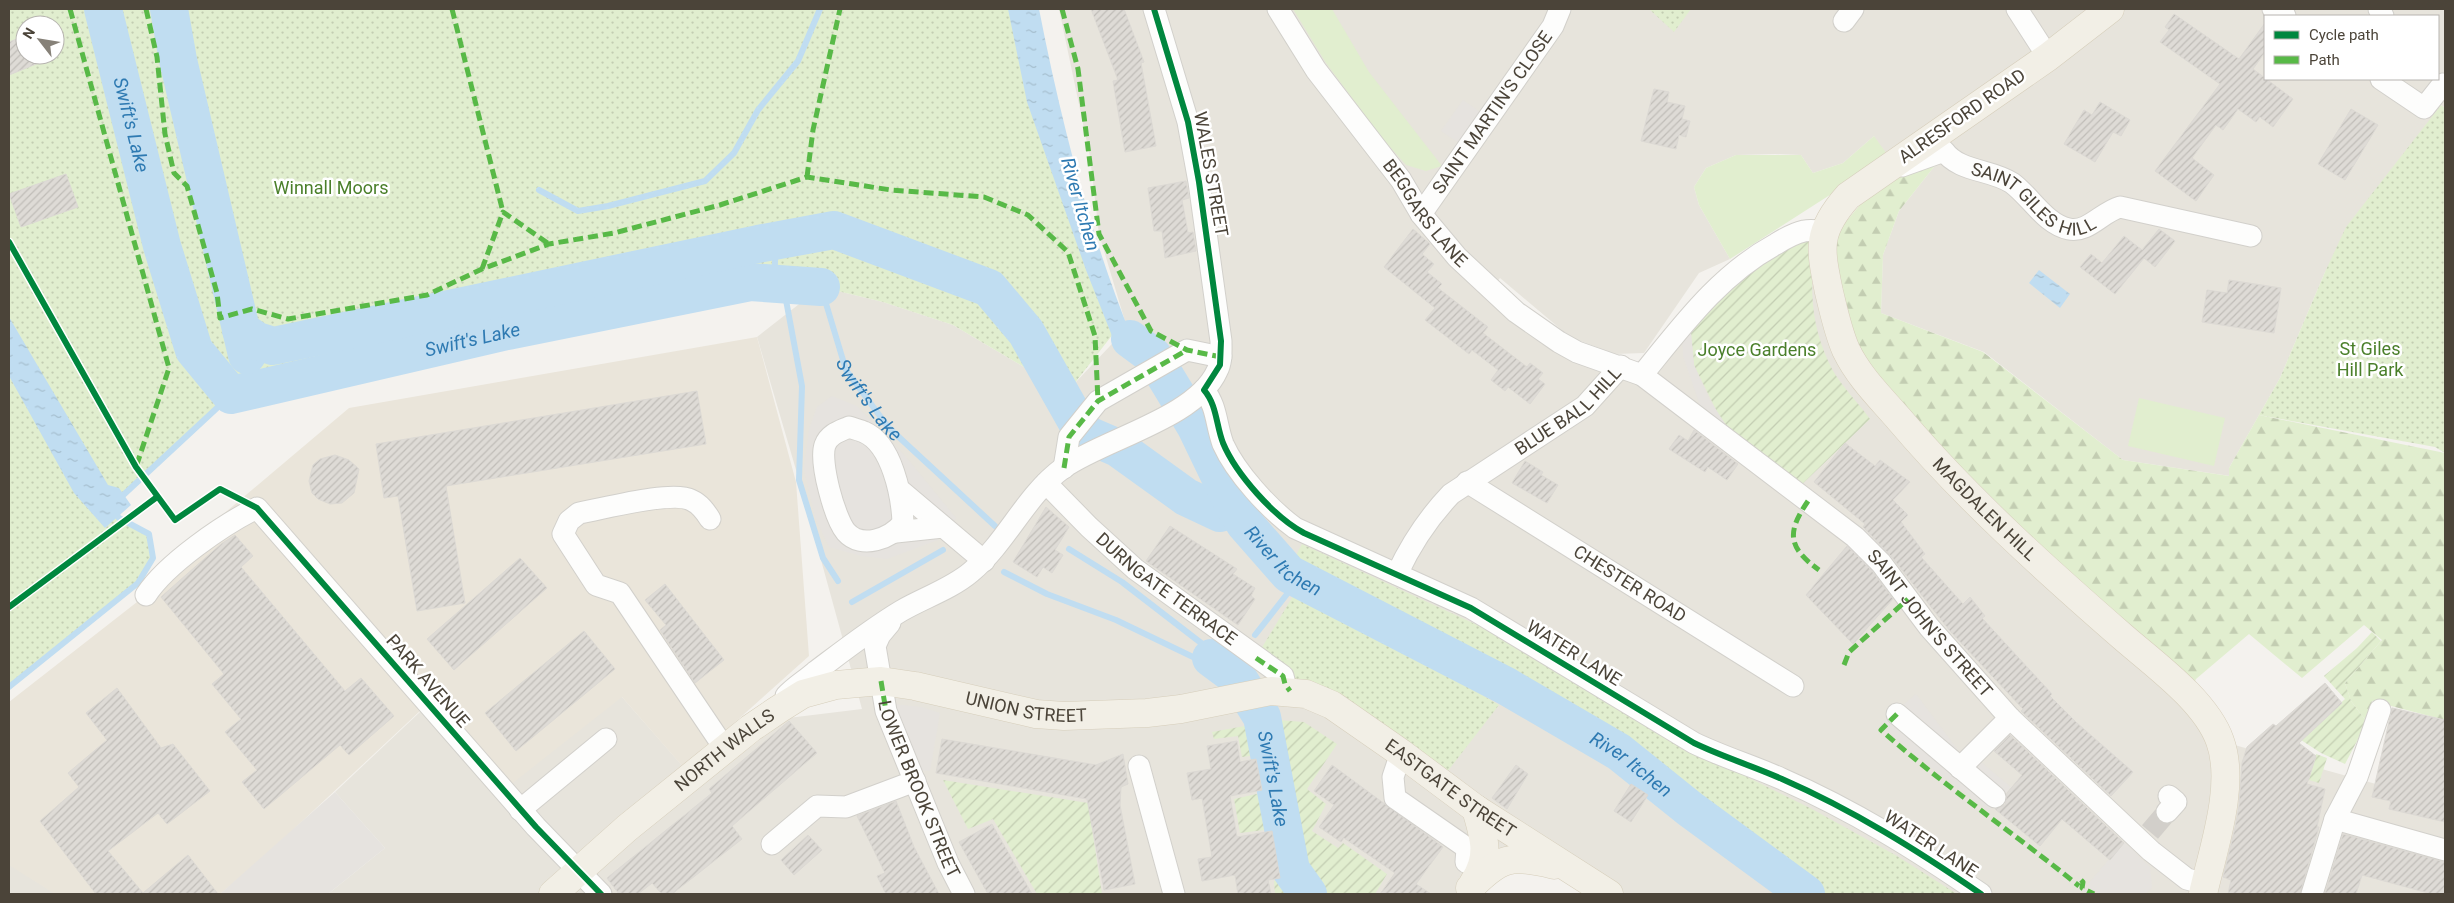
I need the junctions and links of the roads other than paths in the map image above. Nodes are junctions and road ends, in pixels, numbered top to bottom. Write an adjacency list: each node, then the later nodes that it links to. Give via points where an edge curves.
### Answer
1 (1154, 9): 13 (street, WALES STREET, via 1188,122 1211,259 1222,341)
2 (1278, 9): 10 (street, BEGGARS LANE, via 1316,70 1401,180)
3 (1560, 9): 10 (street, SAINT MARTIN'S CLOSE, via 1553,26)
4 (2017, 9): 6 (street)
5 (2110, 9): 6 (main road, ALRESFORD ROAD)
6 (2048, 57): 9 (main road, ALRESFORD ROAD)
7 (2382, 80): 8 (street, via 2424,108)
8 (2441, 83)
9 (1876, 176): 11 (main road, ALRESFORD ROAD, via 1848,196 1833,213); 12 (street, SAINT GILES HILL, via 1944,151 1950,160 2011,183 2052,222 2069,230 2083,229 2109,210 2120,207)
10 (1421, 214): 14 (street, BEGGARS LANE, via 1457,257 1516,312 1577,352)
11 (1824, 231): 15 (street, BLUE BALL HILL, via 1803,231 1785,239 1764,250 1719,284); 50 (main road, MAGDALEN HILL, via 1824,269 1835,316 1846,350 1869,387 1925,450 2006,530 2190,698 2213,726 2220,741 2226,771)
12 (2251, 236)
13 (1221, 357): 16 (street, via 1218,370); 17 (street, via 1187,350 1098,401 1069,437)
14 (1621, 366): 15 (street, BLUE BALL HILL); 18 (street, BLUE BALL HILL, via 1585,406)
15 (1642, 375): 34 (street, SAINT JOHN'S STREET, via 1855,537 1881,563 1929,627)
16 (1202, 392): 17 (street, NORTH WALLS, via 1165,417 1094,450); 25 (street, WATER LANE, via 1212,403 1227,452 1282,519 1315,539)
17 (1064, 468): 19 (street, NORTH WALLS)
18 (1467, 482): 25 (street, BLUE BALL HILL, via 1435,510 1406,554); 29 (street, CHESTER ROAD)
19 (1046, 483): 24 (street, NORTH WALLS); 30 (street, DURNGATE TERRACE, via 1135,569 1283,676 1284,684)
20 (900, 491): 22 (street); 23 (street, via 903,523); 23 (street, via 886,453 866,432 849,428 834,433 826,444 824,474 846,531 856,540 871,541)
21 (710, 520): 36 (street, via 703,508 690,499 670,496 579,513 569,521 563,534 596,585 620,593)
22 (944, 527): 23 (street); 24 (street)
23 (896, 532)
24 (984, 561): 27 (street, NORTH WALLS, via 969,574)
25 (1398, 574): 56 (street, WATER LANE, via 1471,608 1694,743 1781,778 1848,811 1917,850)
26 (146, 595): 43 (street, PARK AVENUE, via 156,580 231,521 257,508)
27 (901, 612): 28 (street, NORTH WALLS, via 880,635 876,646); 33 (street, NORTH WALLS, via 841,652 796,688)
28 (881, 681): 30 (main road, UNION STREET, via 916,686 1005,708 1095,716 1181,709); 33 (main road, UNION STREET, via 836,685 803,694); 40 (street, LOWER BROOK STREET, via 886,711)
29 (1793, 686)
30 (1276, 692): 37 (main road, EASTGATE STREET, via 1306,694 1332,705)
31 (2380, 710): 44 (street, via 2358,777)
32 (1897, 714): 39 (street)
33 (769, 715): 36 (main road, NORTH WALLS)
34 (2010, 718): 39 (street); 50 (street, SAINT JOHN'S STREET, via 2146,837 2187,879)
35 (606, 739): 43 (street)
36 (726, 748): 48 (main road, NORTH WALLS)
37 (1401, 753): 42 (main road, EASTGATE STREET); 49 (street, via 1393,777 1396,798 1467,848)
38 (1139, 766): 51 (street)
39 (1960, 768): 41 (street)
40 (915, 781): 45 (street, via 846,807 817,806); 54 (street, LOWER BROOK STREET)
41 (1995, 797)
42 (1476, 809): 47 (main road, EASTGATE STREET); 49 (main road, via 1486,841 1480,873)
43 (520, 810): 48 (street, PARK AVENUE)
44 (2335, 819): 46 (street); 57 (street)
45 (772, 844)
46 (2445, 850)
47 (1572, 870): 49 (main road, via 1540,862 1506,859); 55 (main road, EASTGATE STREET)
48 (577, 872): 52 (main road, NORTH WALLS); 53 (street, PARK AVENUE)
49 (1467, 882)
50 (2204, 889)
51 (1170, 893)
52 (553, 894)
53 (601, 894)
54 (964, 894)
55 (1609, 894)
56 (1981, 894)
57 (2312, 894)

